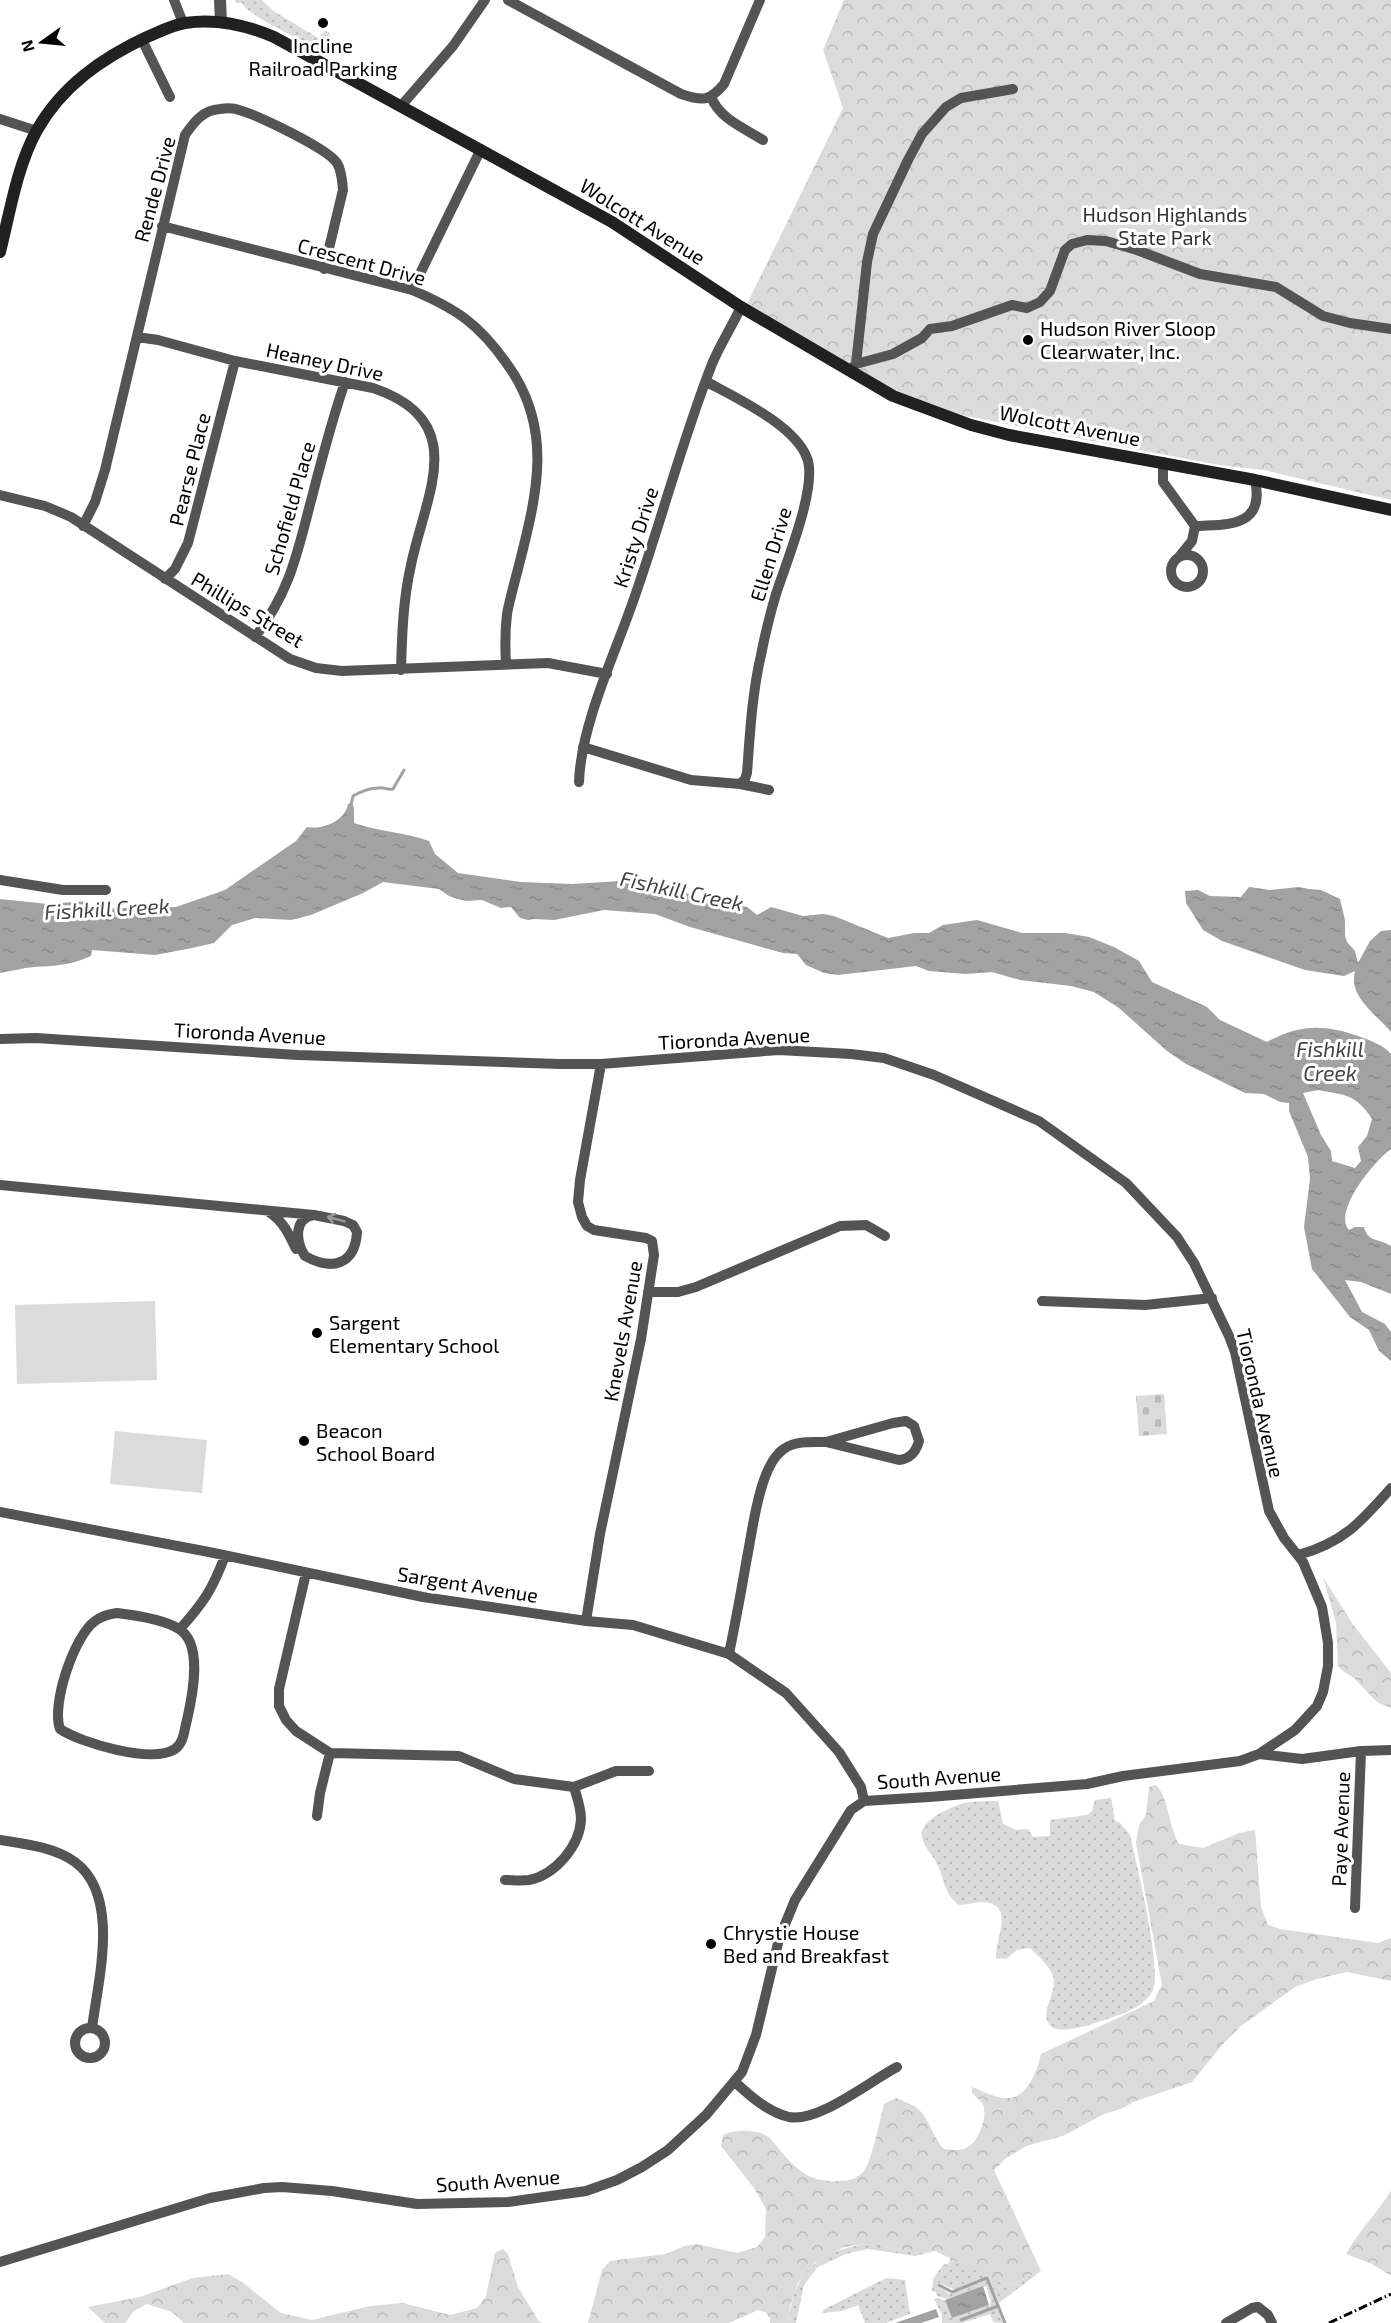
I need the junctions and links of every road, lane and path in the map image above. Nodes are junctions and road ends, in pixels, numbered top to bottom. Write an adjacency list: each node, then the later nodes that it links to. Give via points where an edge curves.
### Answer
1 (174, 0): 7 (street)
2 (220, 0): 6 (street)
3 (485, 0): 12 (street, via 453,46)
4 (508, 0): 10 (street, via 681,94 699,100)
5 (760, 0): 10 (street, via 724,84)
6 (221, 22): 7 (main road, Wolcott Avenue); 12 (main road, Wolcott Avenue, via 274,37)
7 (183, 23): 8 (main road, Wolcott Avenue)
8 (142, 40): 11 (street); 14 (main road, Wolcott Avenue, via 89,70 55,104)
9 (1013, 88): 25 (street, via 961,98 946,107 922,135 873,234)
10 (711, 97): 15 (street, via 716,108)
11 (170, 98)
12 (401, 106): 16 (main road, Wolcott Avenue)
13 (0, 119): 14 (street)
14 (37, 131): 18 (main road, Wolcott Avenue, via 18,179)
15 (763, 140)
16 (481, 149): 20 (street); 21 (main road, Wolcott Avenue, via 612,222)
17 (162, 226): 19 (street, Crescent Drive); 19 (street, Rende Drive, via 185,135 204,113 237,109 322,150 336,162 343,190); 23 (street, Rende Drive)
18 (0, 252)
19 (324, 269): 20 (street, Crescent Drive)
20 (412, 290): 37 (street, Crescent Drive, via 462,314 492,342 515,375 534,420 537,479 507,612)
21 (741, 307): 25 (main road, Wolcott Avenue); 27 (street, Kristy Drive)
22 (1391, 329): 25 (street, via 1323,316 1276,286 1200,274 1137,250 1088,240 1065,250 1050,291 1040,302 1027,308 1012,305 952,326 930,329 893,354)
23 (137, 337): 24 (street, Heaney Drive); 32 (street, Rende Drive, via 105,470)
24 (235, 361): 26 (street, Heaney Drive); 35 (street, Pearse Place, via 189,543)
25 (853, 368): 28 (main road, Wolcott Avenue, via 893,396 971,425)
26 (345, 382): 36 (street, Schofield Place, via 292,572 273,614); 38 (street, Heaney Drive, via 394,395 410,405 428,427 435,448 433,479 404,606)
27 (707, 382): 39 (street, Kristy Drive); 42 (street, Ellen Drive, via 785,429 802,447 810,471 760,657 752,700 747,773)
28 (1163, 462): 29 (main road, Wolcott Avenue); 33 (street, via 1163,482)
29 (1255, 480): 31 (main road, Wolcott Avenue); 33 (street, via 1256,505 1243,521)
30 (0, 495): 32 (street, Phillips Street, via 45,506)
31 (1391, 510)
32 (83, 526): 35 (street, Phillips Street)
33 (1195, 526): 34 (street, via 1192,541)
34 (1179, 557)
35 (165, 579): 36 (street, Phillips Street)
36 (255, 637): 38 (street, Phillips Street, via 290,659 316,668)
37 (506, 664): 38 (street, Phillips Street); 39 (street, Phillips Street, via 548,663)
38 (401, 670)
39 (607, 674): 40 (street, Kristy Drive)
40 (583, 747): 41 (street, Kristy Drive); 42 (street, via 691,780)
41 (579, 782)
42 (740, 784): 43 (street)
43 (769, 790)
44 (0, 880): 45 (street, via 63,890)
45 (106, 890)
46 (0, 1039): 47 (street, Tioronda Avenue, via 298,1055)
47 (601, 1064): 53 (street, Knevels Avenue, via 578,1202 587,1226 594,1230 652,1241 654,1255); 54 (street, Tioronda Avenue, via 779,1050 884,1058 934,1075 1039,1120 1126,1183 1177,1237)
48 (0, 1185): 49 (street)
49 (263, 1209): 50 (street); 52 (street, via 278,1218 296,1250)
50 (314, 1215): 52 (street, via 308,1216 298,1230); 52 (street, one-way to 50, via 339,1263 350,1256 356,1240 353,1226)
51 (885, 1236): 53 (street, via 866,1225 840,1226 696,1287 678,1292)
52 (305, 1256)
53 (648, 1292): 62 (street, Knevels Avenue)
54 (1212, 1298): 55 (street, via 1145,1305); 59 (street, Tioronda Avenue, via 1235,1352 1269,1511)
55 (1042, 1301)
56 (826, 1442): 56 (street, via 899,1460 914,1453 919,1441 914,1426 906,1421); 64 (street, via 793,1444 773,1460 756,1510)
57 (1391, 1488): 59 (street, via 1352,1529 1322,1549)
58 (0, 1512): 60 (street, Sargent Avenue)
59 (1298, 1555): 68 (street, South Avenue, via 1322,1607 1326,1626 1328,1666 1323,1692 1317,1706 1295,1730)
60 (225, 1556): 61 (street, Sargent Avenue); 63 (street, via 213,1586)
61 (306, 1573): 62 (street, Sargent Avenue, via 423,1597); 67 (street, via 279,1689 279,1706 296,1731)
62 (586, 1622): 64 (street, Sargent Avenue, via 633,1626)
63 (180, 1629): 63 (street, via 117,1613 94,1622 73,1652 57,1709 60,1729 79,1740 140,1754 174,1750 182,1741 194,1691 191,1647)
64 (729, 1654): 71 (street, Sargent Avenue, via 786,1693 839,1752 861,1787)
65 (1391, 1750): 66 (street)
66 (1361, 1751): 68 (street, via 1302,1759); 75 (street, Paye Avenue)
67 (330, 1753): 70 (street, via 459,1756 514,1779); 72 (street)
68 (1259, 1754): 71 (street, South Avenue, via 1228,1763 1087,1784)
69 (649, 1771): 70 (street, via 616,1772)
70 (574, 1786): 74 (street, via 581,1819 573,1846 543,1875 528,1880)
71 (864, 1801): 78 (street, South Avenue, via 846,1816 795,1900 779,1939 752,2047)
72 (317, 1816)
73 (0, 1840): 76 (street, via 66,1857 81,1867 93,1884 102,1912)
74 (505, 1880)
75 (1355, 1908)
76 (92, 2028)
77 (897, 2067): 78 (street, via 825,2110 799,2117 766,2107)
78 (735, 2082): 79 (street, South Avenue, via 668,2150 617,2180 585,2190 508,2202 417,2204 332,2191 264,2188 200,2201)
79 (0, 2262)
80 (1226, 2323): 81 (street, via 1258,2307)
81 (1272, 2323)

